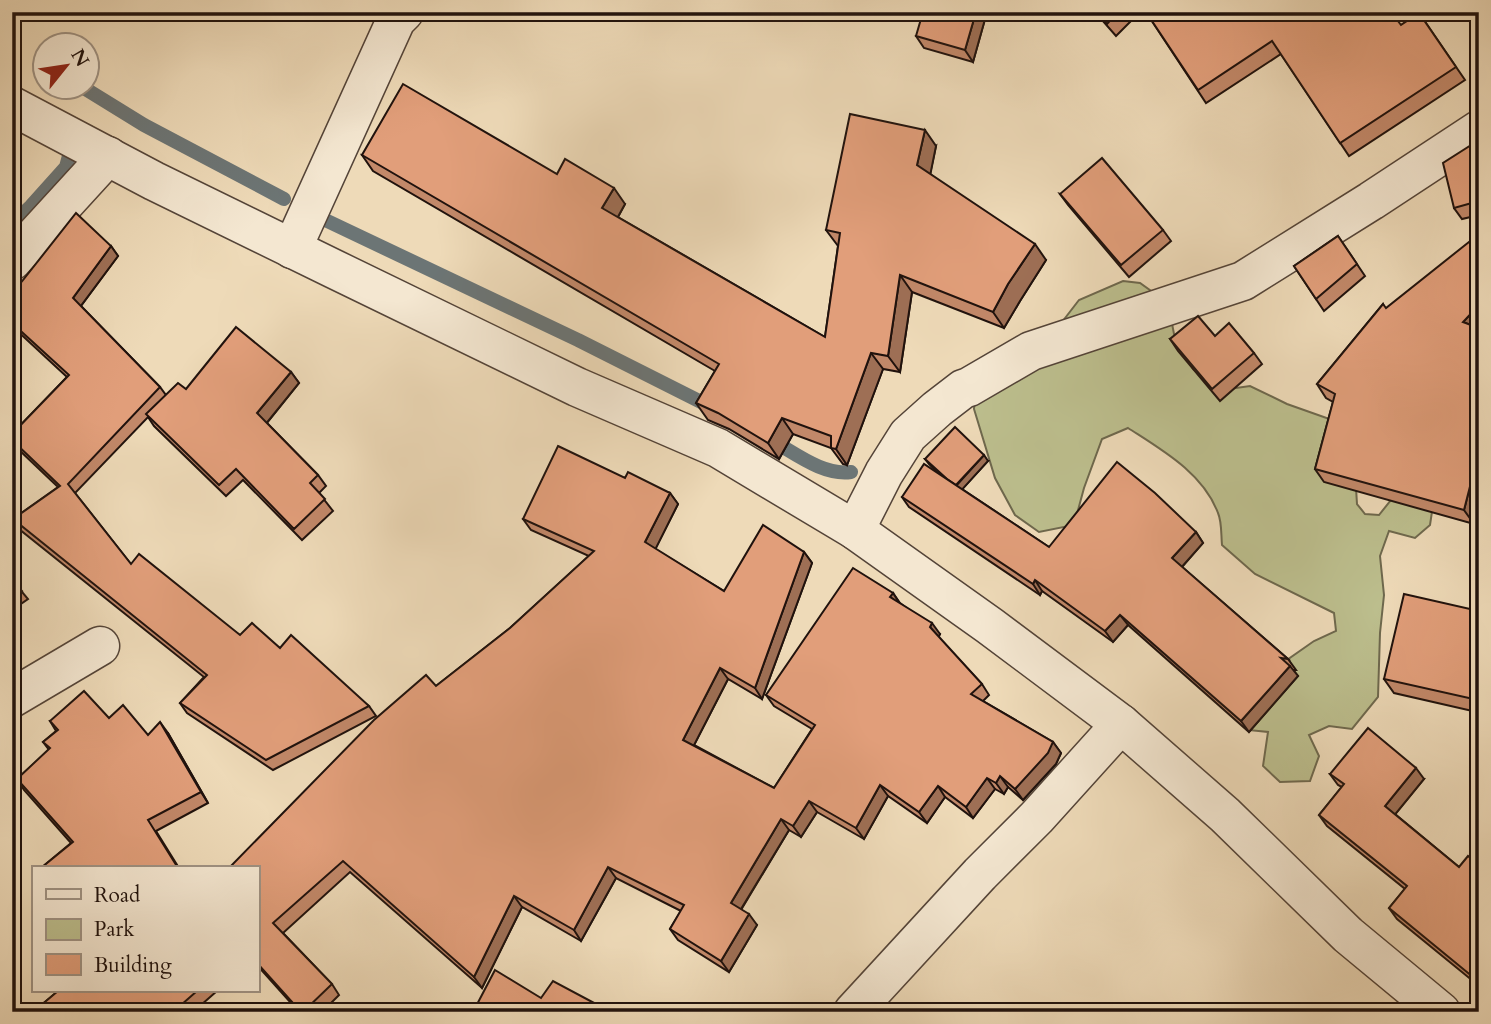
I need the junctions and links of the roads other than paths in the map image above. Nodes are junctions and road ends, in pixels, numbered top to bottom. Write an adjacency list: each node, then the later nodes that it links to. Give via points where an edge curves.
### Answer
1 (404, 12): 5 (street, via 396,20)
2 (12, 106): 4 (street)
3 (1479, 130): 7 (street, via 1243,281 1031,351 963,389 908,435)
4 (108, 156): 5 (street); 6 (street)
5 (292, 249): 7 (street, via 577,387 718,448)
6 (12, 261)
7 (855, 530): 10 (street)
8 (100, 646): 9 (street)
9 (12, 698)
10 (1121, 724): 11 (street); 12 (street, via 1225,815 1348,935)
11 (853, 1012)
12 (1441, 1012)

